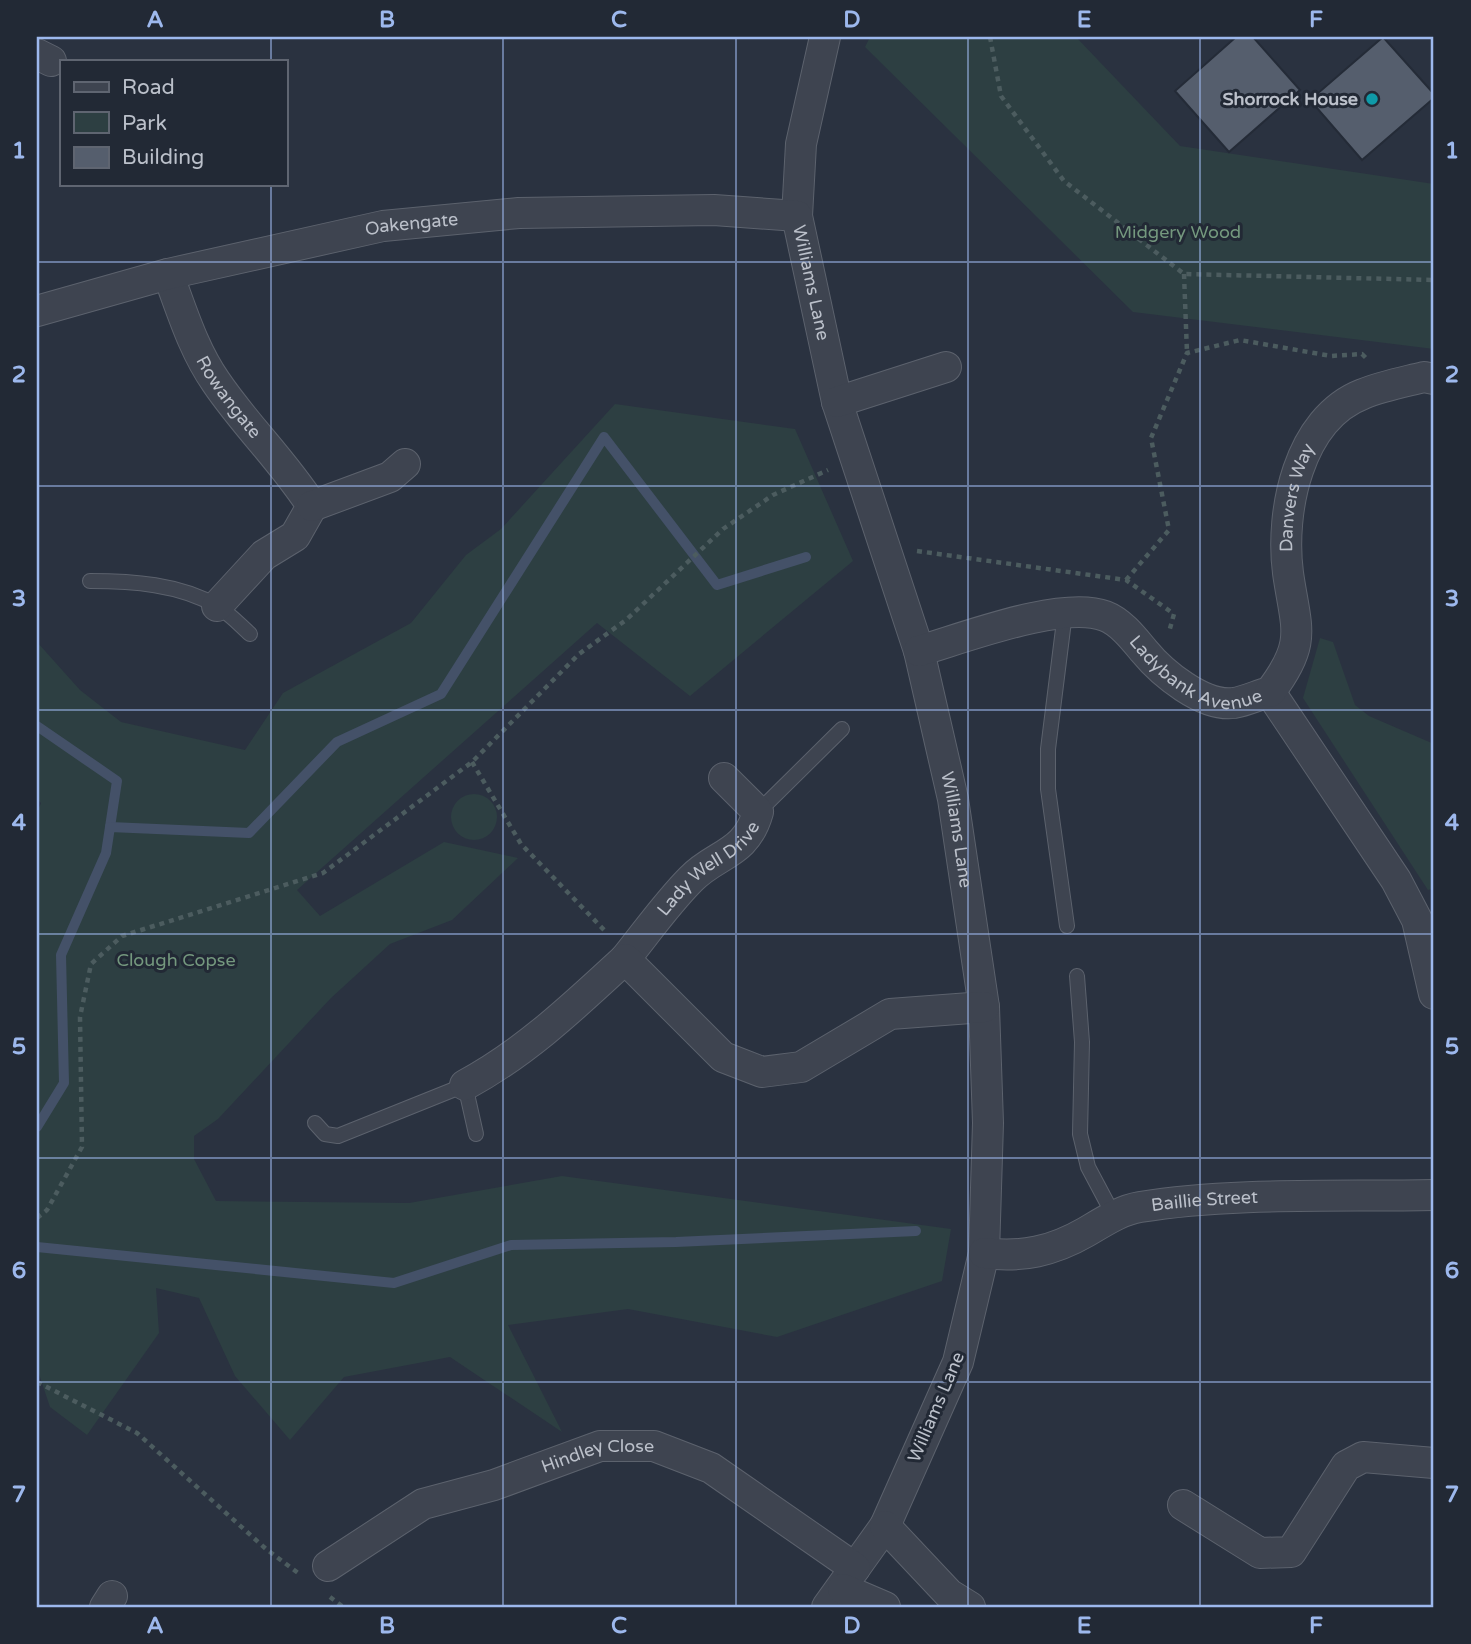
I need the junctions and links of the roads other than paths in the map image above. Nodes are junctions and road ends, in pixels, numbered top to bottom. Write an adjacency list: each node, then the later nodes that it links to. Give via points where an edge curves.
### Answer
1 (825, 37): 2 (street, Williams Lane, via 801,144)
2 (797, 216): 3 (street, Oakengate, via 714,210 519,213 410,223); 7 (street, Williams Lane)
3 (168, 274): 4 (street, Oakengate); 9 (street, Rowangate, via 194,345 216,383)
4 (37, 311)
5 (946, 367): 7 (street)
6 (1434, 379): 15 (street, Danvers Way, via 1424,377 1361,394 1323,422 1296,471 1285,521 1288,572 1299,627 1289,667)
7 (837, 402): 14 (street, Williams Lane)
8 (405, 464): 9 (street, via 390,477)
9 (312, 506): 11 (street, via 295,536 264,555)
10 (90, 581): 11 (lane, via 129,581 177,590)
11 (217, 606): 13 (lane)
12 (1065, 613): 14 (street, Ladybank Avenue); 15 (street, Ladybank Avenue, via 1080,610 1107,616 1160,670 1195,694 1231,703); 20 (lane, via 1048,789)
13 (250, 634)
14 (919, 651): 24 (street, Williams Lane, via 953,799)
15 (1269, 692): 19 (street, Ladybank Avenue)
16 (842, 729): 18 (lane)
17 (724, 778): 18 (street, Lady Well Drive)
18 (758, 812): 21 (street, Lady Well Drive, via 733,852 692,877)
19 (1425, 916): 23 (street, Ladybank Avenue)
20 (1067, 926)
21 (625, 959): 24 (street, via 723,1058 762,1072 801,1067 890,1014); 25 (street, Lady Well Drive, via 552,1027 503,1065)
22 (1077, 976): 29 (lane, via 1081,1142 1087,1167)
23 (1434, 994)
24 (984, 1007): 30 (street, Williams Lane, via 988,1123)
25 (465, 1085): 26 (lane, via 338,1136 325,1134); 27 (lane)
26 (315, 1123)
27 (476, 1134)
28 (1434, 1195): 29 (street, Baillie Street, via 1180,1201)
29 (1114, 1216): 30 (street, Baillie Street, via 1040,1252)
30 (984, 1253): 33 (street, Williams Lane, via 958,1362)
31 (1434, 1463): 32 (street, via 1363,1457 1346,1466 1291,1552 1260,1553)
32 (1183, 1505)
33 (885, 1526): 35 (street, Williams Lane); 37 (street, via 949,1594)
34 (325, 1578): 35 (street, Hindley Close, via 423,1504 494,1485 600,1446 654,1446 711,1468)
35 (842, 1588): 36 (street, Hindley Close)
36 (885, 1607)
37 (970, 1607)

